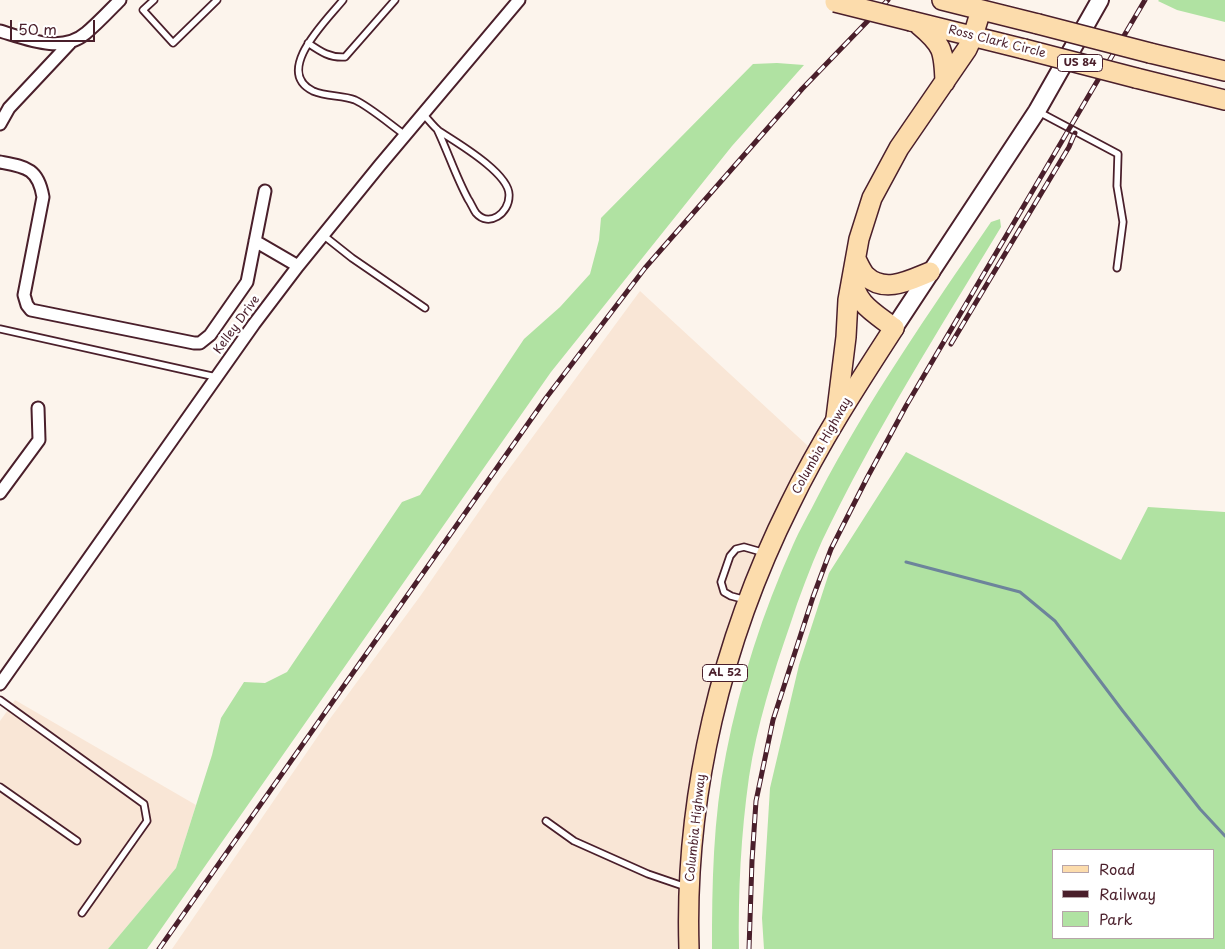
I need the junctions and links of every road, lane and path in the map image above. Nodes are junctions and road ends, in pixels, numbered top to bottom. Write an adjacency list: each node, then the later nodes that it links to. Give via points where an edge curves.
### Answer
1 (120, 0): 14 (street, via 86,33)
2 (217, 0): 8 (lane, via 173,43 143,10)
3 (343, 0): 15 (lane)
4 (395, 0): 15 (lane, via 345,57 324,54)
5 (519, 0): 20 (street, Kelley Drive)
6 (942, 0): 10 (main road, US 84)
7 (1100, 0): 19 (main road, Columbia Highway / AL 52)
8 (150, 1)
9 (831, 1): 11 (main road, Ross Clark Circle / US 84, bridge)
10 (981, 10): 13 (main road); 16 (main road, US 84, bridge)
11 (914, 22): 13 (main road, Ross Clark Circle / US 84); 17 (main road, via 939,44 944,57)
12 (0, 31): 14 (street, via 51,44)
13 (974, 36): 17 (main road); 18 (main road, Ross Clark Circle / US 84, bridge)
14 (70, 42): 21 (street, via 9,108)
15 (308, 43): 23 (lane, via 298,68 304,85 324,95 356,101)
16 (1225, 71)
17 (945, 82): 29 (main road, via 899,148 872,198)
18 (1225, 100)
19 (1037, 111): 30 (lane, via 1118,154 1117,186 1123,222); 31 (main road, Columbia Highway / AL 52)
20 (423, 114): 22 (lane); 23 (street, Kelley Drive)
21 (0, 124)
22 (437, 130): 22 (lane, via 476,155 507,184 510,195 503,213 487,220 476,213)
23 (405, 135): 26 (street, Kelley Drive)
24 (0, 162): 27 (street, via 31,171 41,187 43,197 24,295 31,310 200,343 210,335 247,282)
25 (265, 191): 27 (street)
26 (323, 235): 28 (street, Kelley Drive); 32 (lane)
27 (255, 241): 28 (street)
28 (298, 266): 35 (street, Kelley Drive)
29 (855, 268): 31 (main road, via 884,285 894,285); 33 (main road, via 854,288 858,298); 37 (main road, via 848,300)
30 (1117, 268)
31 (930, 272): 33 (main road, Columbia Highway / AL 52)
32 (425, 308)
33 (894, 328): 37 (main road, Columbia Highway / AL 52)
34 (0, 329): 35 (lane)
35 (216, 377): 41 (street, Kelley Drive)
36 (38, 408): 38 (street, via 38,440)
37 (836, 418): 39 (main road, Columbia Highway / AL 52)
38 (0, 493)
39 (767, 554): 40 (main road, Columbia Highway / AL 52); 40 (lane, via 744,547 736,549 730,556 721,582 724,592)
40 (748, 601): 46 (main road, Columbia Highway / AL 52, via 709,734 698,802)
41 (0, 684)
42 (0, 700): 47 (lane, via 144,804 147,821)
43 (0, 787): 45 (lane)
44 (546, 821): 46 (lane, via 574,842)
45 (77, 841)
46 (690, 889): 48 (main road, Columbia Highway / AL 52)
47 (82, 913)
48 (689, 949)

